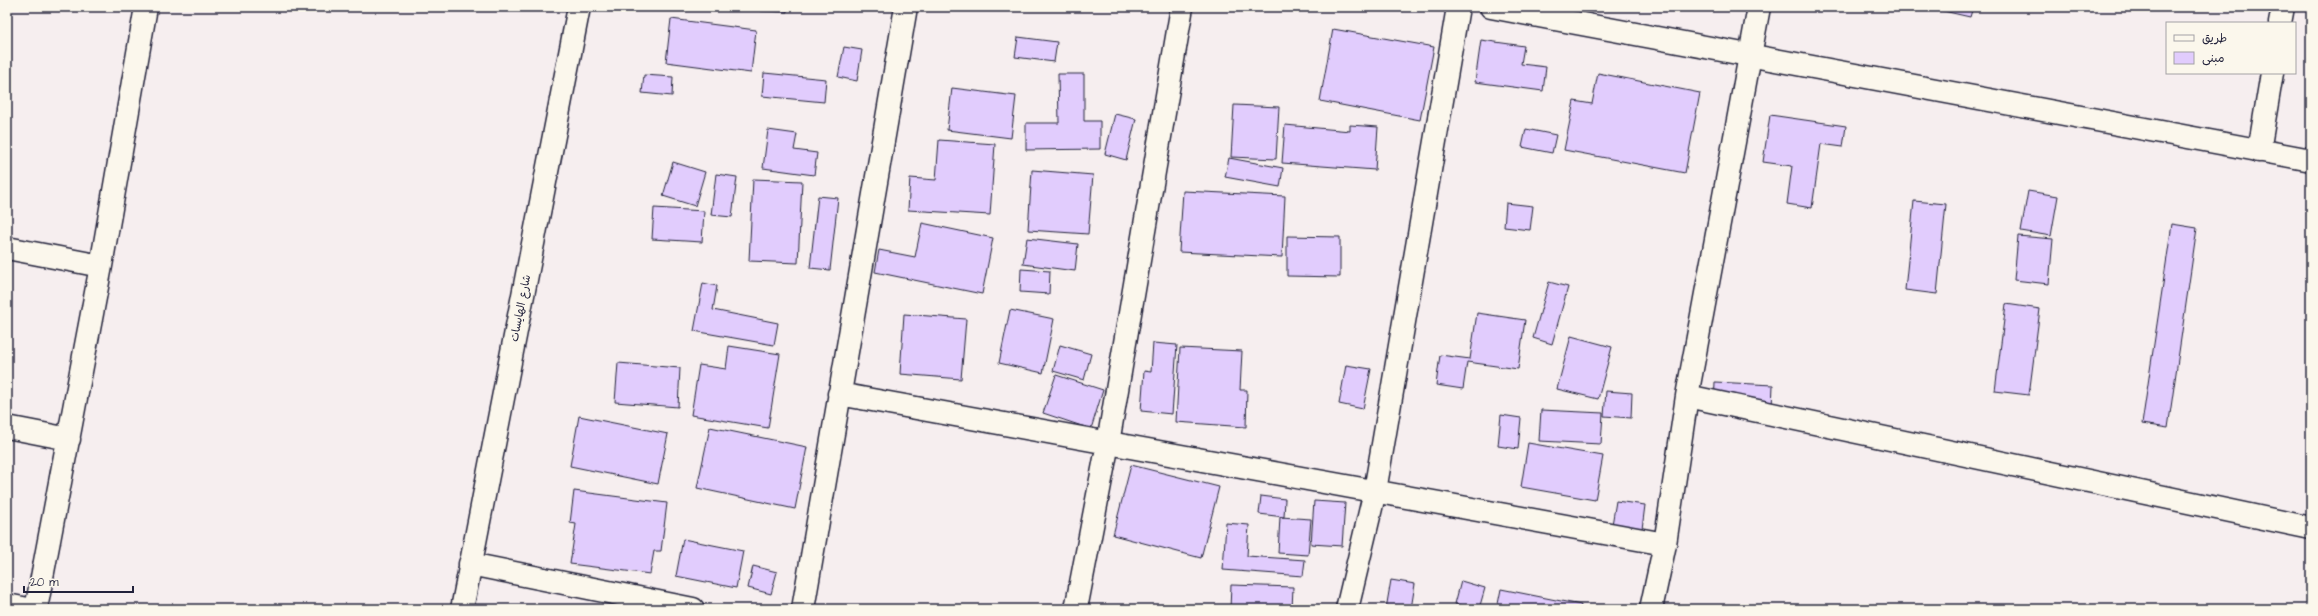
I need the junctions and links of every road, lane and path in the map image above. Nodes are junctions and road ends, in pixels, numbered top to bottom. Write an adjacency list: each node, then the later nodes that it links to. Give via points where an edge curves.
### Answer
1 (146, 7): 15 (street)
2 (578, 7): 24 (street, شارع الهايسات)
3 (906, 7): 16 (street)
4 (1182, 7): 20 (street)
5 (1458, 7): 21 (street)
6 (1491, 7): 10 (street)
7 (1759, 7): 10 (street)
8 (2283, 7): 9 (street)
9 (2280, 22)
10 (1750, 55): 12 (street); 17 (street)
11 (2272, 74): 12 (street)
12 (2258, 151): 13 (street)
13 (2311, 160)
14 (7, 248): 15 (street)
15 (101, 266): 19 (street)
16 (839, 394): 20 (street); 30 (street)
17 (1687, 396): 22 (street); 23 (street)
18 (7, 427): 19 (street)
19 (69, 439): 27 (street)
20 (1108, 444): 21 (street); 31 (street)
21 (1375, 491): 23 (street); 32 (street)
22 (2311, 528)
23 (1665, 544): 33 (street)
24 (470, 564): 28 (street, شارع الهايسات); 29 (street)
25 (7, 605): 26 (street)
26 (28, 609)
27 (36, 609)
28 (462, 609)
29 (693, 609)
30 (803, 609)
31 (1076, 609)
32 (1347, 609)
33 (1651, 609)

